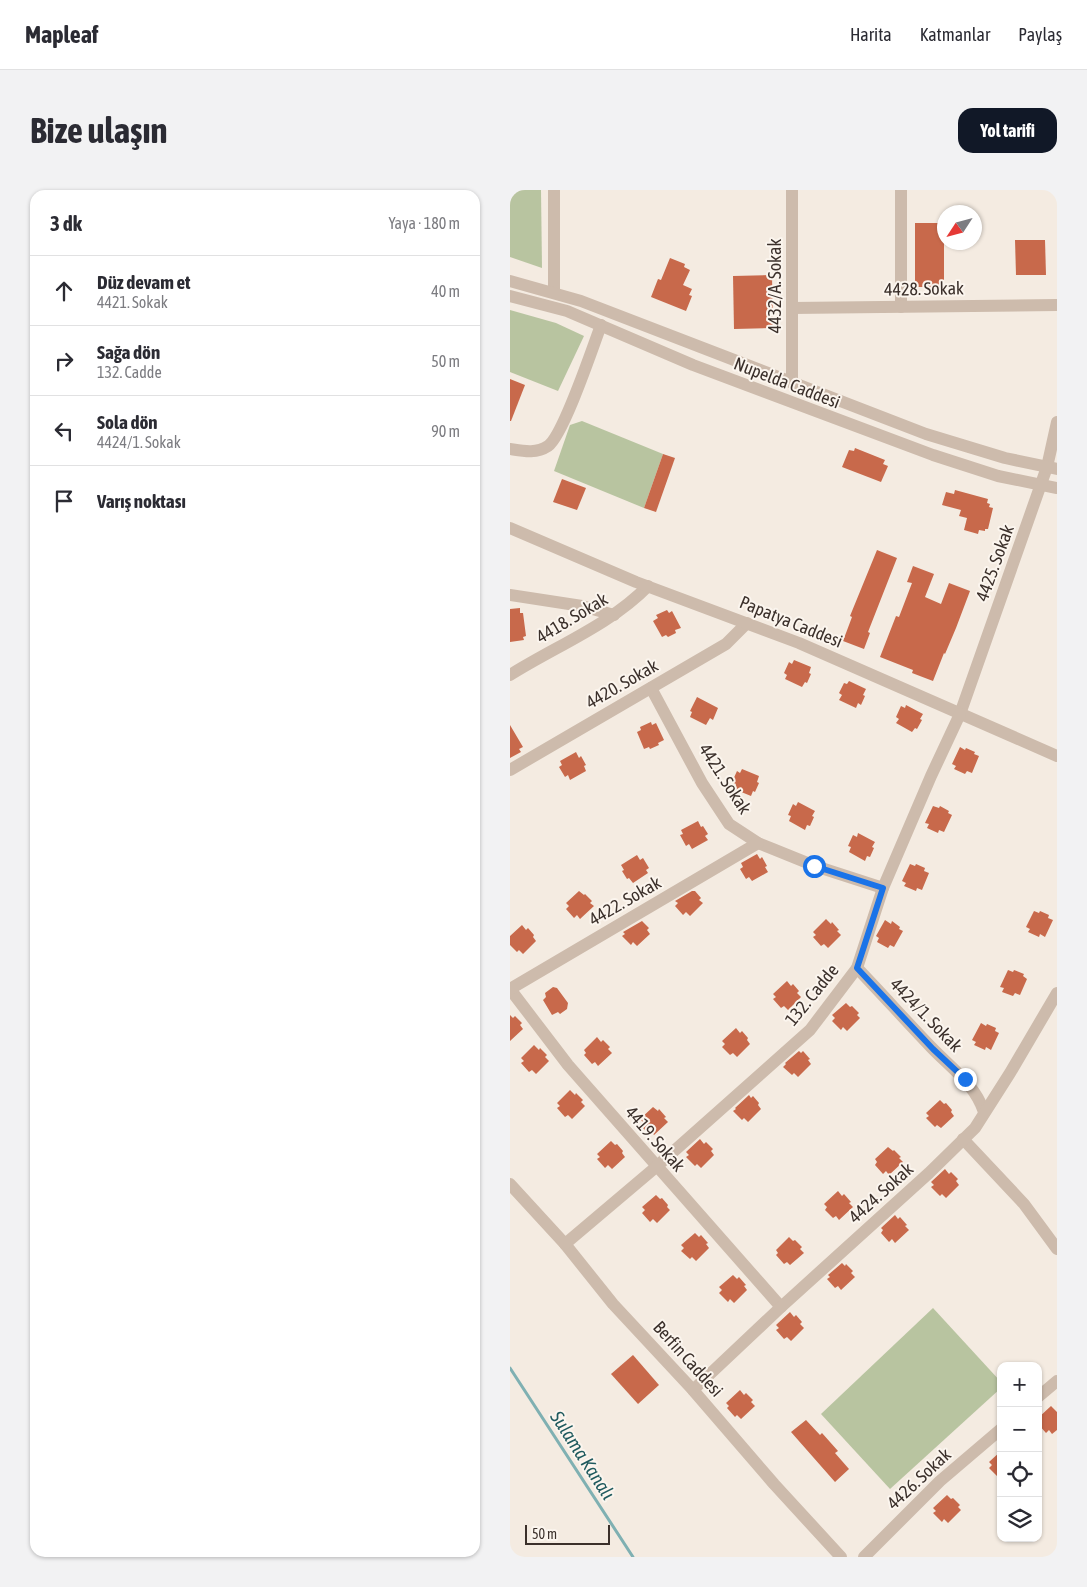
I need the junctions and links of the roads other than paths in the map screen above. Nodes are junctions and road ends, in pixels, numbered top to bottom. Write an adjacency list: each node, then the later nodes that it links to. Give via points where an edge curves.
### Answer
1 (554, 190): 5 (street)
2 (792, 190): 9 (street, 4432/A. Sokak)
3 (901, 190): 8 (street)
4 (510, 281): 5 (street, Nupelda Caddesi)
5 (554, 292): 11 (street, Nupelda Caddesi)
6 (510, 296): 10 (street, Nupelda Caddesi, via 568,311)
7 (1057, 305): 8 (street, 4428. Sokak)
8 (901, 307): 9 (street, 4428. Sokak)
9 (792, 308): 11 (street, 4432/A. Sokak)
10 (601, 325): 13 (street, via 565,420 549,446 531,452); 15 (street, Nupelda Caddesi, via 693,365 924,452 998,476)
11 (792, 382): 14 (street, Nupelda Caddesi, via 926,434 1005,458)
12 (1057, 422): 14 (street, 4425. Sokak)
13 (510, 449)
14 (1052, 468): 15 (street, 4425. Sokak)
15 (1041, 485): 16 (street, Nupelda Caddesi); 26 (street, 4425. Sokak)
16 (1057, 488)
17 (510, 528): 18 (street, Papatya Caddesi)
18 (648, 586): 20 (street, 4418. Sokak); 21 (street, Papatya Caddesi)
19 (510, 595): 20 (street, via 582,606)
20 (614, 615): 23 (street, 4418. Sokak)
21 (746, 623): 25 (street, 4420. Sokak, via 726,644); 26 (street, Papatya Caddesi)
22 (510, 665): 23 (street)
23 (523, 667): 24 (street, 4418. Sokak)
24 (510, 675)
25 (651, 688): 28 (street, 4420. Sokak); 29 (street, 4421. Sokak, via 702,783 729,824)
26 (960, 714): 27 (street, Papatya Caddesi); 30 (street, 132. Cadde)
27 (1057, 756)
28 (510, 770)
29 (758, 843): 30 (street, 4421. Sokak, via 814,866); 32 (street, 4422. Sokak)
30 (883, 888): 31 (street, 132. Cadde)
31 (857, 968): 34 (street, 4424/1. Sokak, via 965,1079); 36 (street, 132. Cadde, via 810,1030)
32 (510, 989): 36 (street, 4419. Sokak, via 568,1065)
33 (1057, 993): 34 (street, 4424. Sokak)
34 (984, 1112): 35 (street, 4424. Sokak, via 975,1128)
35 (963, 1139): 39 (street, via 1024,1204); 40 (street, 4424. Sokak)
36 (656, 1167): 38 (street, 132. Cadde); 40 (street, 4419. Sokak)
37 (510, 1184): 38 (street, Berfin Caddesi)
38 (565, 1244): 42 (street, Berfin Caddesi, via 614,1304)
39 (1057, 1249)
40 (781, 1307): 42 (street, 4424. Sokak)
41 (1057, 1381): 43 (street)
42 (693, 1390): 45 (street, Berfin Caddesi)
43 (1042, 1394)
44 (997, 1432): 46 (street, 4426. Sokak, via 940,1481)
45 (841, 1557)
46 (864, 1557)

